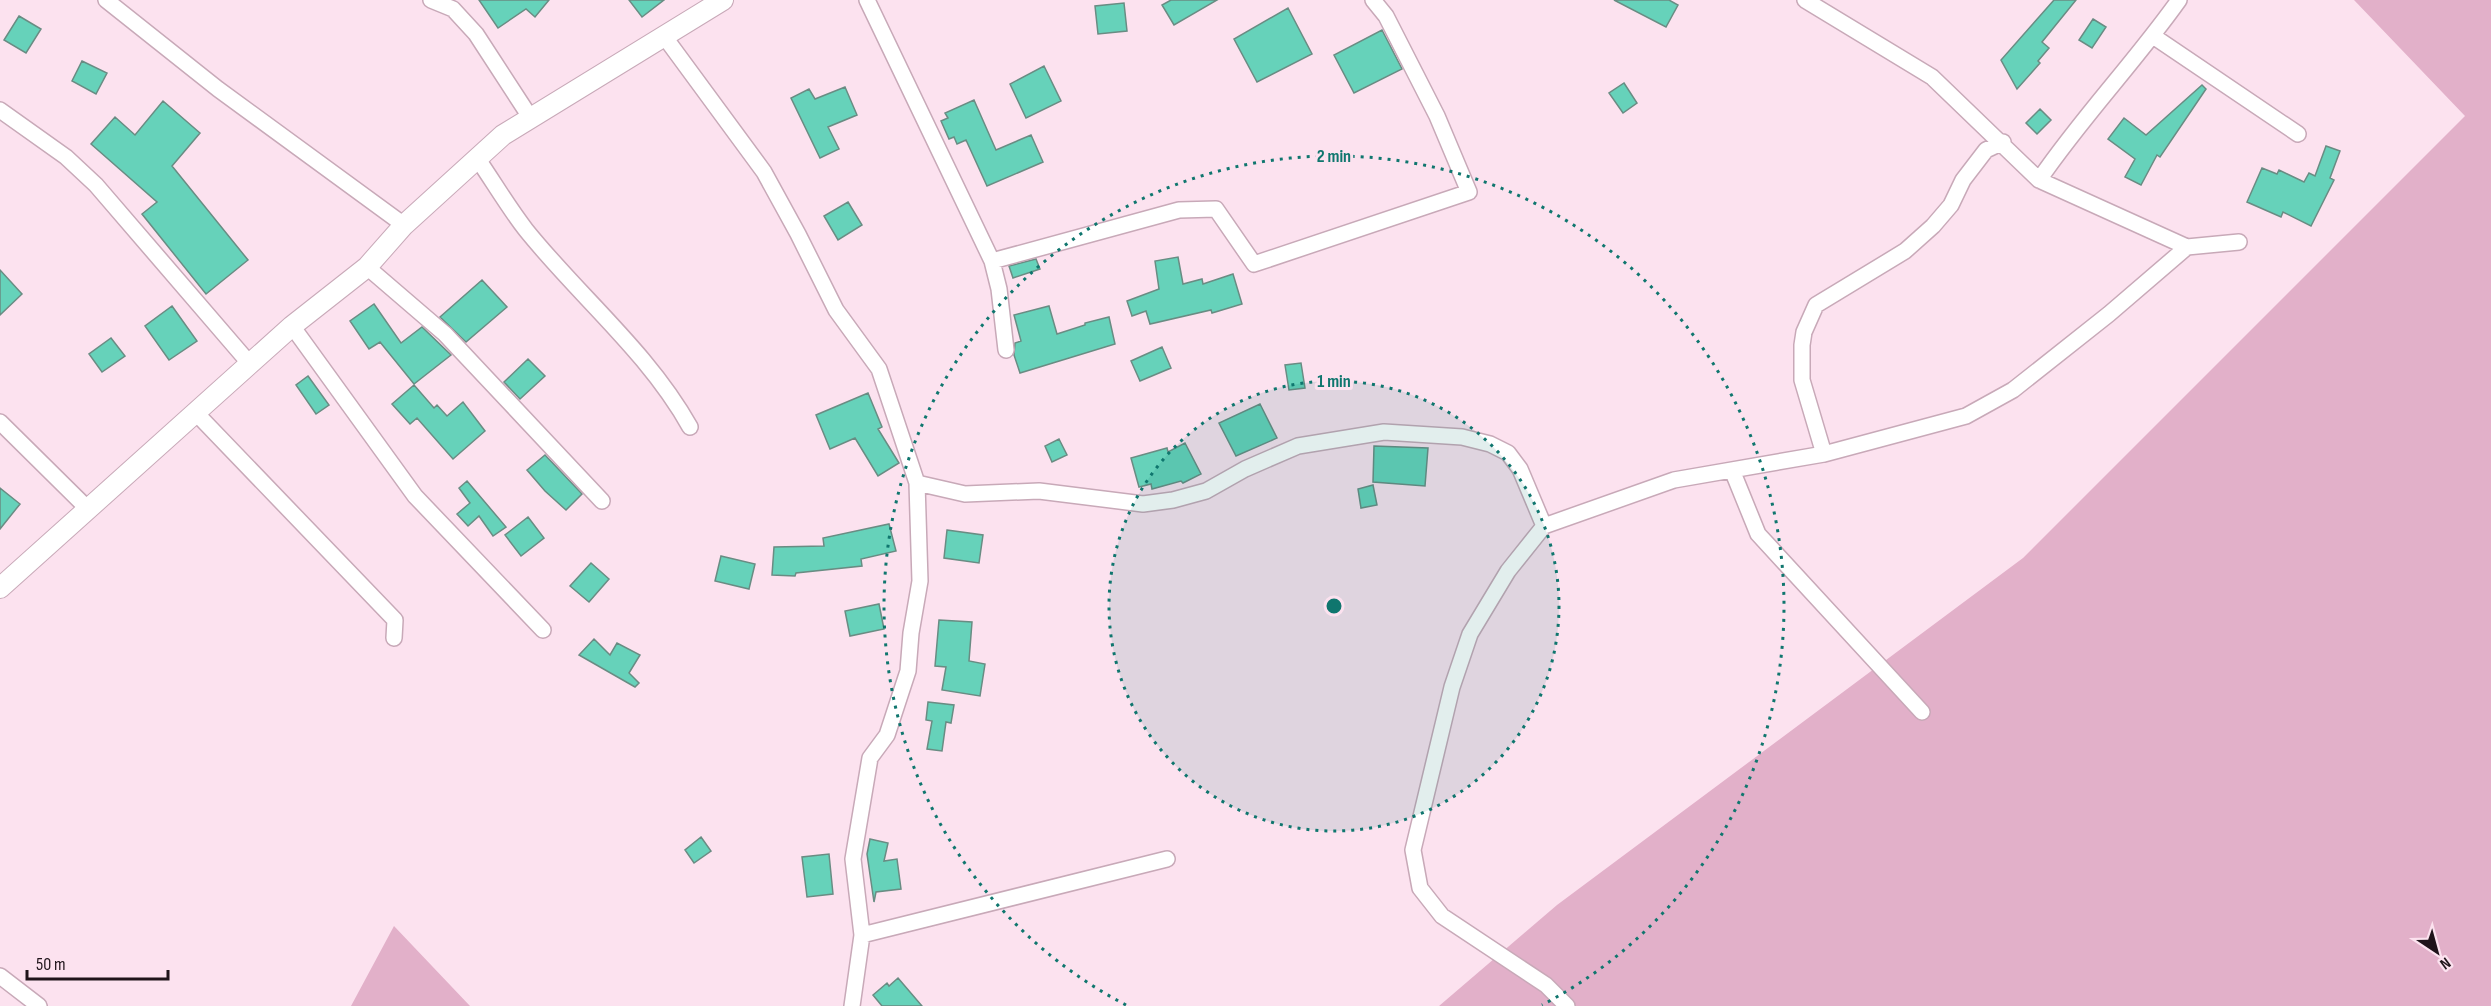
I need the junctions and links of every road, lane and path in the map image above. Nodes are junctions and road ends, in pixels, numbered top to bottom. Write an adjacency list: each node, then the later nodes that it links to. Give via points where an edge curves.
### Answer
1 (106, 0): 16 (street, via 218,89)
2 (431, 0): 11 (street, via 453,9 476,34)
3 (723, 0): 8 (street)
4 (867, 0): 19 (street)
5 (1373, 0): 19 (street, via 1386,16 1432,106 1469,192 1254,264 1216,209 1179,210)
6 (1805, 0): 13 (street, via 1932,76)
7 (2179, 0): 9 (street)
8 (663, 36): 11 (street); 29 (street, via 764,172 836,310 879,369)
9 (2154, 36): 12 (street); 15 (street, via 2061,148)
10 (0, 110): 23 (street, via 66,157 96,185)
11 (530, 117): 14 (street)
12 (2298, 134)
13 (2003, 142): 15 (street); 27 (street, via 1986,150 1933,226 1905,250 1816,305 1804,332 1802,380)
14 (477, 158): 16 (street); 26 (street, via 525,230 605,316 676,402)
15 (2040, 180): 18 (street)
16 (404, 225): 20 (street)
17 (2239, 242): 18 (street)
18 (2187, 246): 27 (street, via 2013,390 1966,416)
19 (992, 261): 22 (street)
20 (367, 267): 21 (street); 30 (street, via 445,334)
21 (292, 326): 23 (street); 34 (street, via 415,496)
22 (1006, 350)
23 (250, 364): 24 (street)
24 (196, 412): 31 (street); 35 (street, via 395,620)
25 (0, 422): 31 (street)
26 (690, 427)
27 (1824, 454): 28 (street)
28 (1732, 470): 32 (street, via 1674,480); 36 (street, via 1758,534)
29 (917, 483): 32 (street, via 965,494 1039,490 1143,504 1206,491 1298,446 1384,432 1462,437 1508,453 1520,469); 38 (street, via 920,581 908,671 887,735 870,758 853,859)
30 (602, 501)
31 (88, 509): 33 (street)
32 (1544, 526): 42 (street, via 1508,571 1470,634 1452,687 1413,850 1420,888 1442,916 1546,985)
33 (0, 588)
34 (543, 630)
35 (394, 638)
36 (1922, 712)
37 (1167, 859): 38 (street)
38 (862, 935): 41 (street)
39 (0, 976): 40 (street)
40 (39, 1006)
41 (852, 1006)
42 (1567, 1006)

